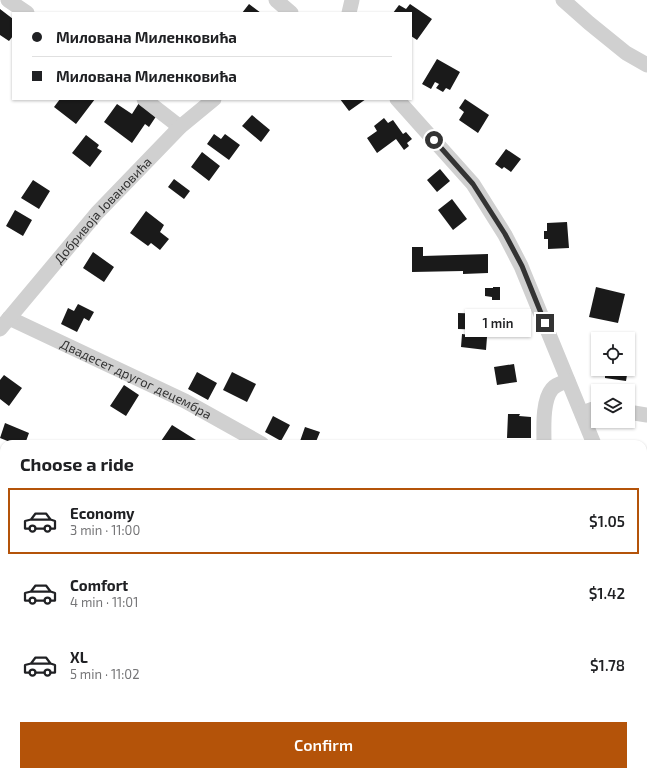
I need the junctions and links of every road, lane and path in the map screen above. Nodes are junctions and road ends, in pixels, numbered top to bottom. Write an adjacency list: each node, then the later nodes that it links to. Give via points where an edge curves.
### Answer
1 (8, 0): 5 (street)
2 (276, 0): 6 (street)
3 (352, 0): 7 (street)
4 (563, 0): 8 (street, via 626,54)
5 (25, 12)
6 (290, 12)
7 (349, 12)
8 (647, 65)
9 (145, 100): 12 (street)
10 (213, 100): 12 (street, Добривоја Јовановића)
11 (398, 100): 14 (street, via 473,184 505,234 522,266)
12 (180, 127): 13 (street, Добривоја Јовановића, via 97,213)
13 (4, 324): 19 (street, Двадесет другог децембра, via 185,401)
14 (568, 381): 16 (street); 20 (street, via 552,388 548,395)
15 (591, 409): 16 (street)
16 (582, 413): 21 (street)
17 (635, 413): 18 (street)
18 (647, 415)
19 (255, 440)
20 (544, 440)
21 (592, 440)

